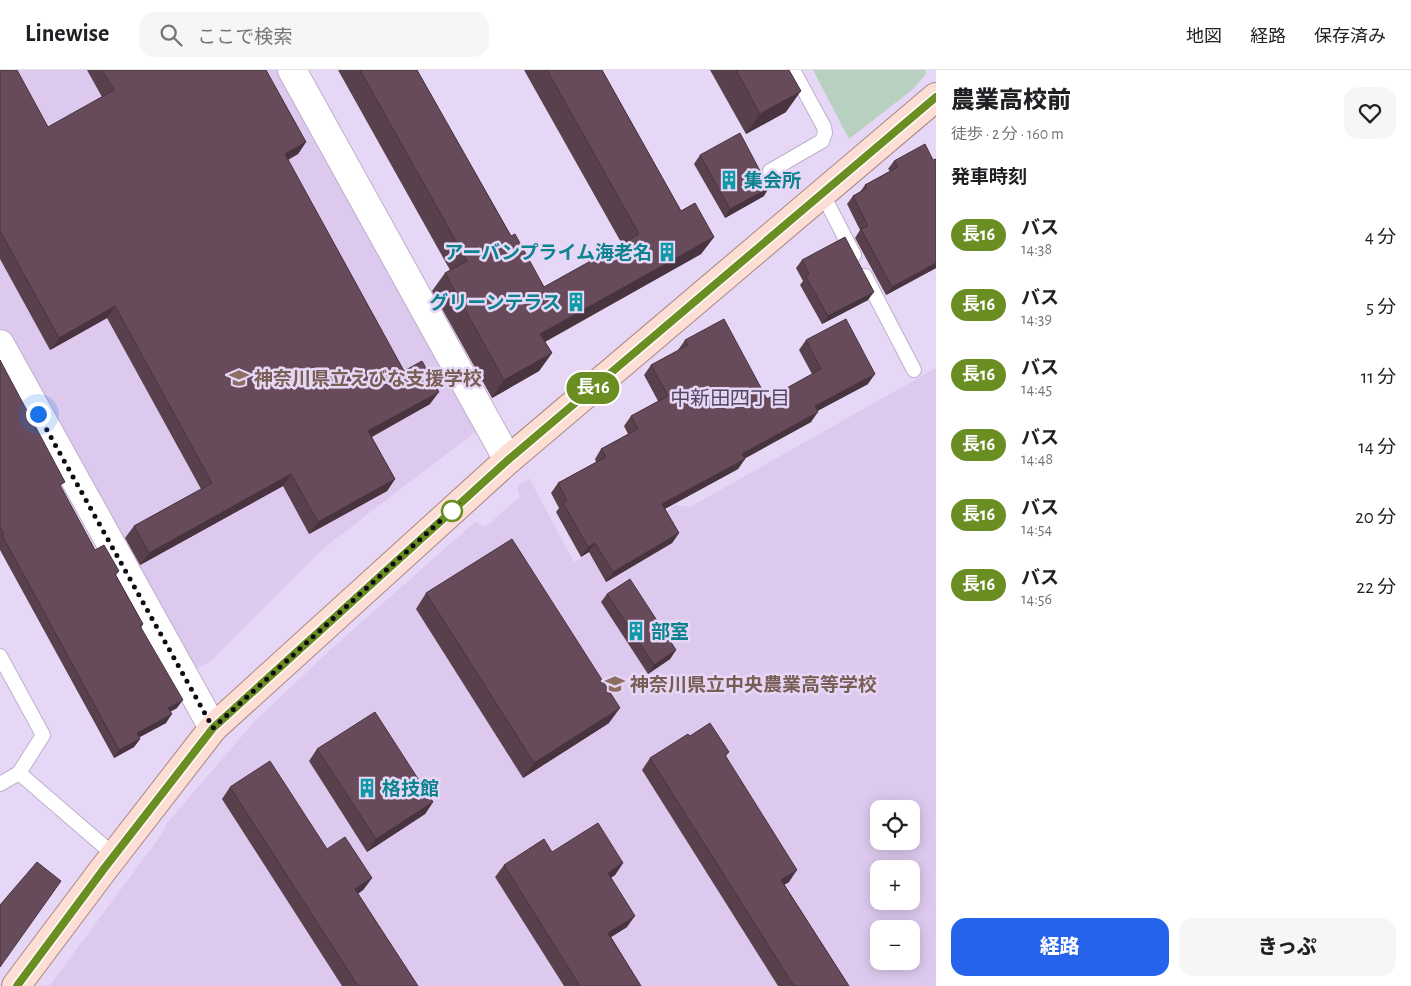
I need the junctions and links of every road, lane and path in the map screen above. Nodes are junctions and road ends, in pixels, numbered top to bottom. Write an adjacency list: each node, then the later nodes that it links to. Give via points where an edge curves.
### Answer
1 (292, 70): 8 (street)
2 (793, 70): 4 (lane, via 826,133 822,141)
3 (936, 97): 5 (main road)
4 (770, 171)
5 (822, 193): 7 (lane); 8 (main road)
6 (0, 344): 10 (street)
7 (914, 370)
8 (508, 460): 10 (main road)
9 (0, 656): 11 (lane, via 43,735)
10 (213, 728): 13 (main road)
11 (19, 772): 12 (lane); 13 (lane)
12 (0, 784)
13 (114, 855): 14 (main road)
14 (16, 986)

